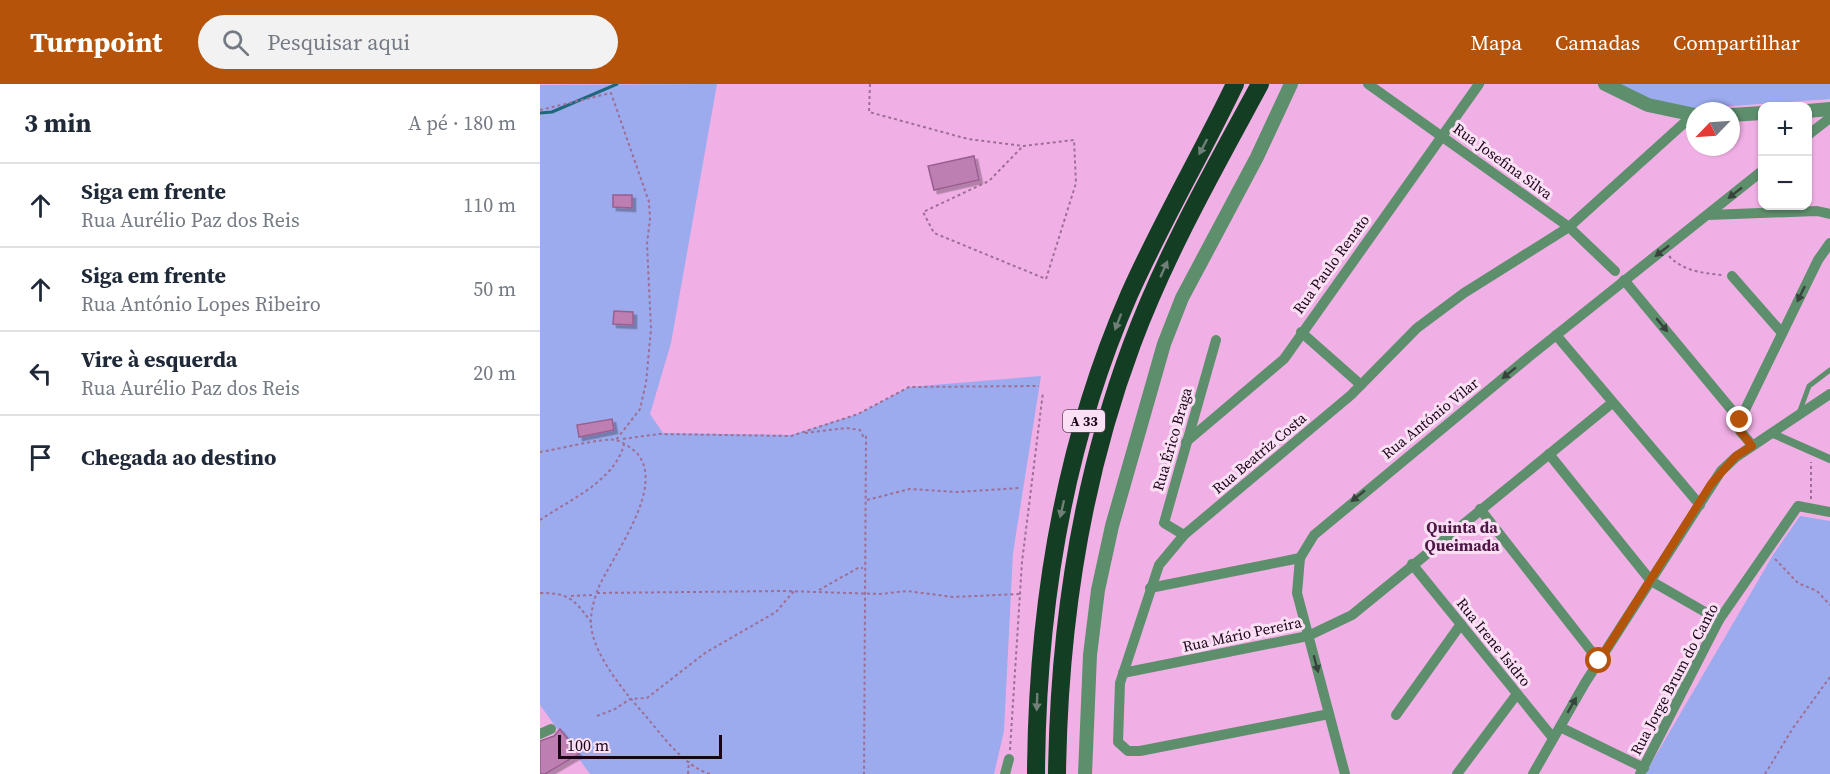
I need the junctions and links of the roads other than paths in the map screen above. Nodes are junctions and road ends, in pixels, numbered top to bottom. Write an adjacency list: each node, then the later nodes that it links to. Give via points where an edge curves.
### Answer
1 (1260, 84): 29 (highway, A 33, one-way to 1, via 1165,267)
2 (1291, 84): 66 (street, via 1182,298 1164,344 1112,526 1098,590 1090,655)
3 (1368, 84): 15 (street, Rua Josefina Silva)
4 (1479, 84): 15 (street, Rua Paulo Renato)
5 (1605, 84): 9 (street, via 1648,105)
6 (1232, 89): 63 (highway, A 33, one-way to 63, via 1128,297 1079,438 1059,521 1044,611)
7 (1830, 109): 8 (street)
8 (1812, 111)
9 (1686, 113)
10 (1758, 113): 11 (street)
11 (1740, 114)
12 (1830, 118): 14 (street)
13 (1686, 122): 19 (street, Rua Beatriz Costa)
14 (1812, 132)
15 (1442, 136): 19 (street, Rua Josefina Silva); 24 (street, Rua Paulo Renato)
16 (1758, 174): 18 (street, Rua António Vilar, one-way to 18)
17 (1830, 214): 18 (street, via 1817,211)
18 (1708, 215): 23 (street, Rua António Vilar, one-way to 23)
19 (1569, 227): 21 (street, Rua Josefina Silva); 30 (street, Rua Beatriz Costa, via 1464,293 1417,328)
20 (1830, 243): 25 (street, one-way to 25)
21 (1615, 271)
22 (1732, 276): 25 (street)
23 (1624, 280): 26 (street, Rua António Vilar); 34 (street, one-way to 34)
24 (1302, 332): 30 (street); 36 (street, Rua Paulo Renato, via 1284,359)
25 (1782, 333): 34 (street)
26 (1556, 335): 32 (street); 44 (street, Rua António Vilar, one-way to 44, via 1322,526)
27 (1216, 340): 36 (street, Rua Érico Braga)
28 (1830, 370): 33 (lane, via 1809,386)
29 (1120, 378): 64 (highway, A 33, via 1086,496 1070,584 1060,674); 65 (highway, via 1081,563 1070,664)
30 (1361, 385): 43 (street, Rua Beatriz Costa)
31 (1830, 394): 33 (street)
32 (1612, 403): 38 (street, Rua Mário Pereira); 40 (street)
33 (1799, 414): 35 (street)
34 (1740, 420): 37 (street, via 1740,431)
35 (1771, 433): 37 (street); 39 (street)
36 (1186, 442): 43 (street, Rua Érico Braga, via 1164,523)
37 (1752, 446): 40 (street, via 1721,471)
38 (1549, 454): 41 (street, Rua Mário Pereira); 46 (street)
39 (1830, 459)
40 (1700, 505): 46 (street)
41 (1480, 509): 45 (street, Rua Mário Pereira); 51 (street)
42 (1830, 512): 48 (street, Rua Jorge Brum do Canto, via 1798,506)
43 (1184, 535): 47 (street, Rua Beatriz Costa, via 1159,566)
44 (1300, 558): 47 (street); 50 (street, Rua António Vilar, via 1297,593)
45 (1412, 564): 49 (street, Rua Irene Isidro); 50 (street, Rua Mário Pereira, via 1352,615)
46 (1651, 581): 48 (street); 51 (street)
47 (1150, 588): 52 (street, Rua Beatriz Costa)
48 (1719, 621): 61 (street, Rua Jorge Brum do Canto)
49 (1461, 624): 53 (street, Rua Irene Isidro); 55 (street)
50 (1308, 636): 52 (street, Rua Mário Pereira); 54 (street, Rua António Vilar, one-way to 54)
51 (1599, 661): 56 (street, one-way to 51)
52 (1123, 673): 54 (street, Rua Beatriz Costa, via 1117,735 1118,742 1128,751 1140,752)
53 (1517, 694): 59 (street, Rua Irene Isidro); 68 (street)
54 (1329, 714): 67 (street, Rua António Vilar)
55 (1396, 715)
56 (1560, 726): 59 (street); 61 (street)
57 (551, 729): 58 (street)
58 (540, 734)
59 (1553, 738): 69 (street)
60 (1009, 759): 62 (street)
61 (1642, 771)
62 (1005, 774)
63 (1036, 774)
64 (1057, 774)
65 (1066, 774)
66 (1085, 774)
67 (1345, 774)
68 (1457, 774)
69 (1533, 774)

